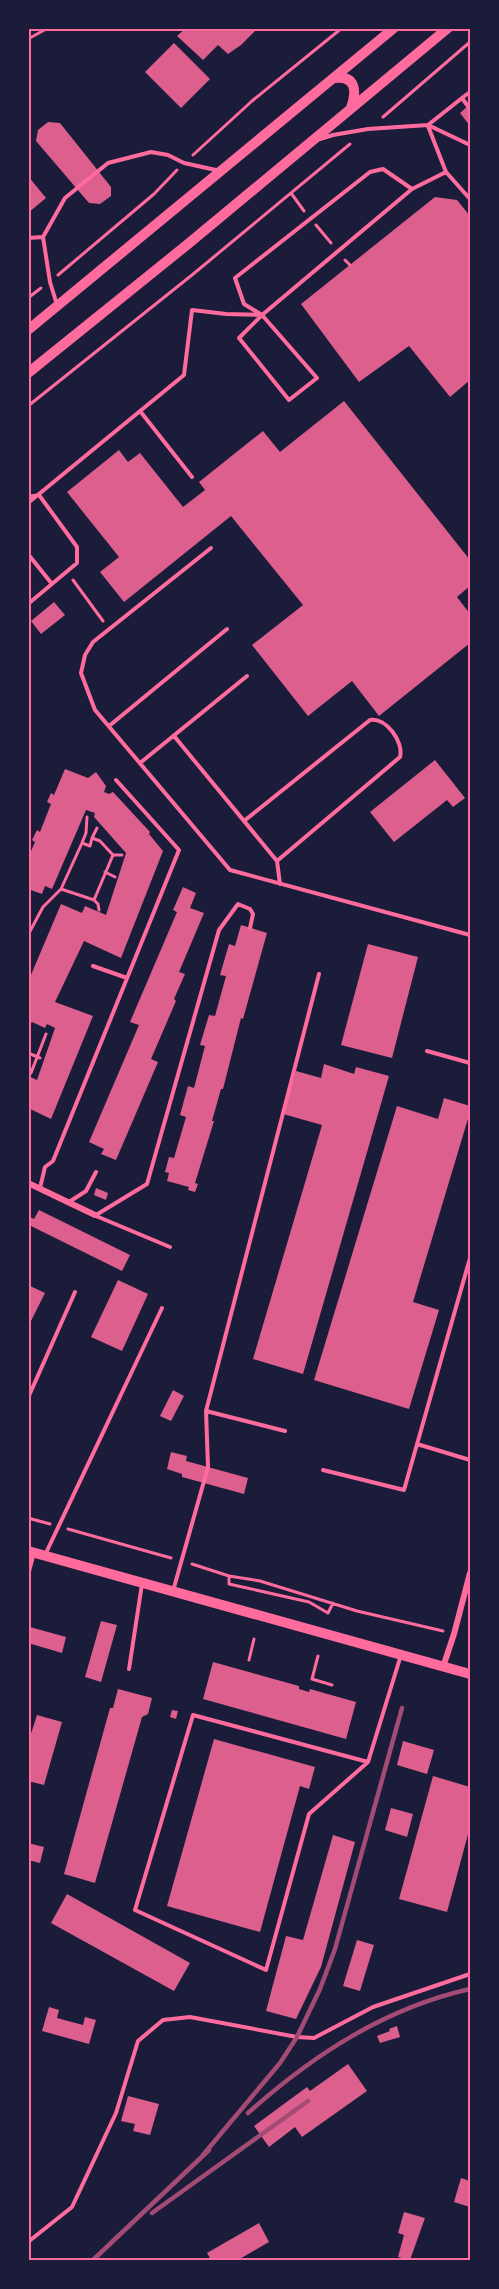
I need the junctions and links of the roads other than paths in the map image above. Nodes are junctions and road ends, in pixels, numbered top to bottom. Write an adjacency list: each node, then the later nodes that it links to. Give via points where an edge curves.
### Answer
1 (394, 28): 3 (main road)
2 (448, 28): 6 (main road)
3 (334, 78): 6 (main road, via 342,77 354,86 356,95); 11 (main road)
4 (471, 92): 5 (lane)
5 (462, 98): 7 (lane); 8 (lane)
6 (351, 108): 9 (main road)
7 (471, 109)
8 (428, 125): 9 (lane, via 368,129); 10 (lane); 12 (lane)
9 (308, 143): 20 (main road)
10 (471, 145)
11 (223, 171): 15 (lane, via 192,166 151,152 108,163 65,198); 17 (main road)
12 (446, 172): 13 (lane); 14 (lane)
13 (412, 189): 18 (lane); 18 (lane, via 383,169 370,172 235,278 244,304)
14 (471, 199)
15 (43, 237): 16 (lane); 17 (lane)
16 (28, 238)
17 (58, 307): 19 (main road)
18 (262, 315): 18 (lane, via 317,378 289,400 239,338); 21 (lane, via 192,310 184,375)
19 (28, 330)
20 (28, 373)
21 (140, 411): 22 (lane); 23 (lane)
22 (192, 477)
23 (39, 495): 24 (lane); 25 (lane); 28 (lane, via 77,547 77,563)
24 (28, 497)
25 (28, 503)
26 (211, 548): 32 (lane, via 93,642 85,655 81,673 95,710)
27 (28, 554): 28 (lane)
28 (52, 584): 29 (lane)
29 (28, 604)
30 (228, 629): 32 (lane)
31 (248, 676): 33 (lane)
32 (109, 726): 34 (lane)
33 (174, 736): 34 (lane); 36 (lane)
34 (140, 763): 38 (lane, via 230,870)
35 (116, 780): 43 (lane, via 179,850)
36 (244, 821): 37 (lane); 37 (lane, via 370,720 382,722 400,742 400,756)
37 (277, 861): 38 (lane)
38 (280, 884): 40 (lane)
39 (250, 928): 50 (lane, via 253,914 238,904 219,930 147,1184)
40 (471, 935)
41 (93, 966): 43 (lane)
42 (319, 974): 56 (lane)
43 (127, 978): 48 (lane, via 53,1161 45,1167)
44 (427, 1051): 45 (lane)
45 (471, 1063)
46 (96, 1172): 49 (lane, via 86,1191)
47 (28, 1183): 48 (street)
48 (40, 1189): 49 (street)
49 (68, 1202): 50 (street)
50 (95, 1215): 51 (lane)
51 (170, 1247)
52 (471, 1258): 58 (lane)
53 (75, 1292): 55 (lane)
54 (162, 1308): 61 (lane, via 58,1526)
55 (28, 1398)
56 (206, 1411): 57 (lane); 65 (lane, via 208,1467)
57 (285, 1431)
58 (417, 1444): 59 (lane); 60 (lane, via 404,1490)
59 (471, 1460)
60 (323, 1470)
61 (36, 1553): 63 (lane); 64 (main road)
62 (471, 1573): 67 (street)
63 (28, 1575)
64 (142, 1583): 65 (main road); 68 (lane)
65 (173, 1592): 66 (main road)
66 (401, 1655): 67 (main road); 70 (lane)
67 (443, 1667): 69 (main road)
68 (129, 1669)
69 (471, 1674)
70 (368, 1762): 70 (lane, via 193,1715 135,1910 266,1970 309,1814)
71 (471, 1974): 72 (lane, via 373,2007 314,2038 190,2017 163,2020 138,2041 116,2113 72,2206)
72 (28, 2242)

